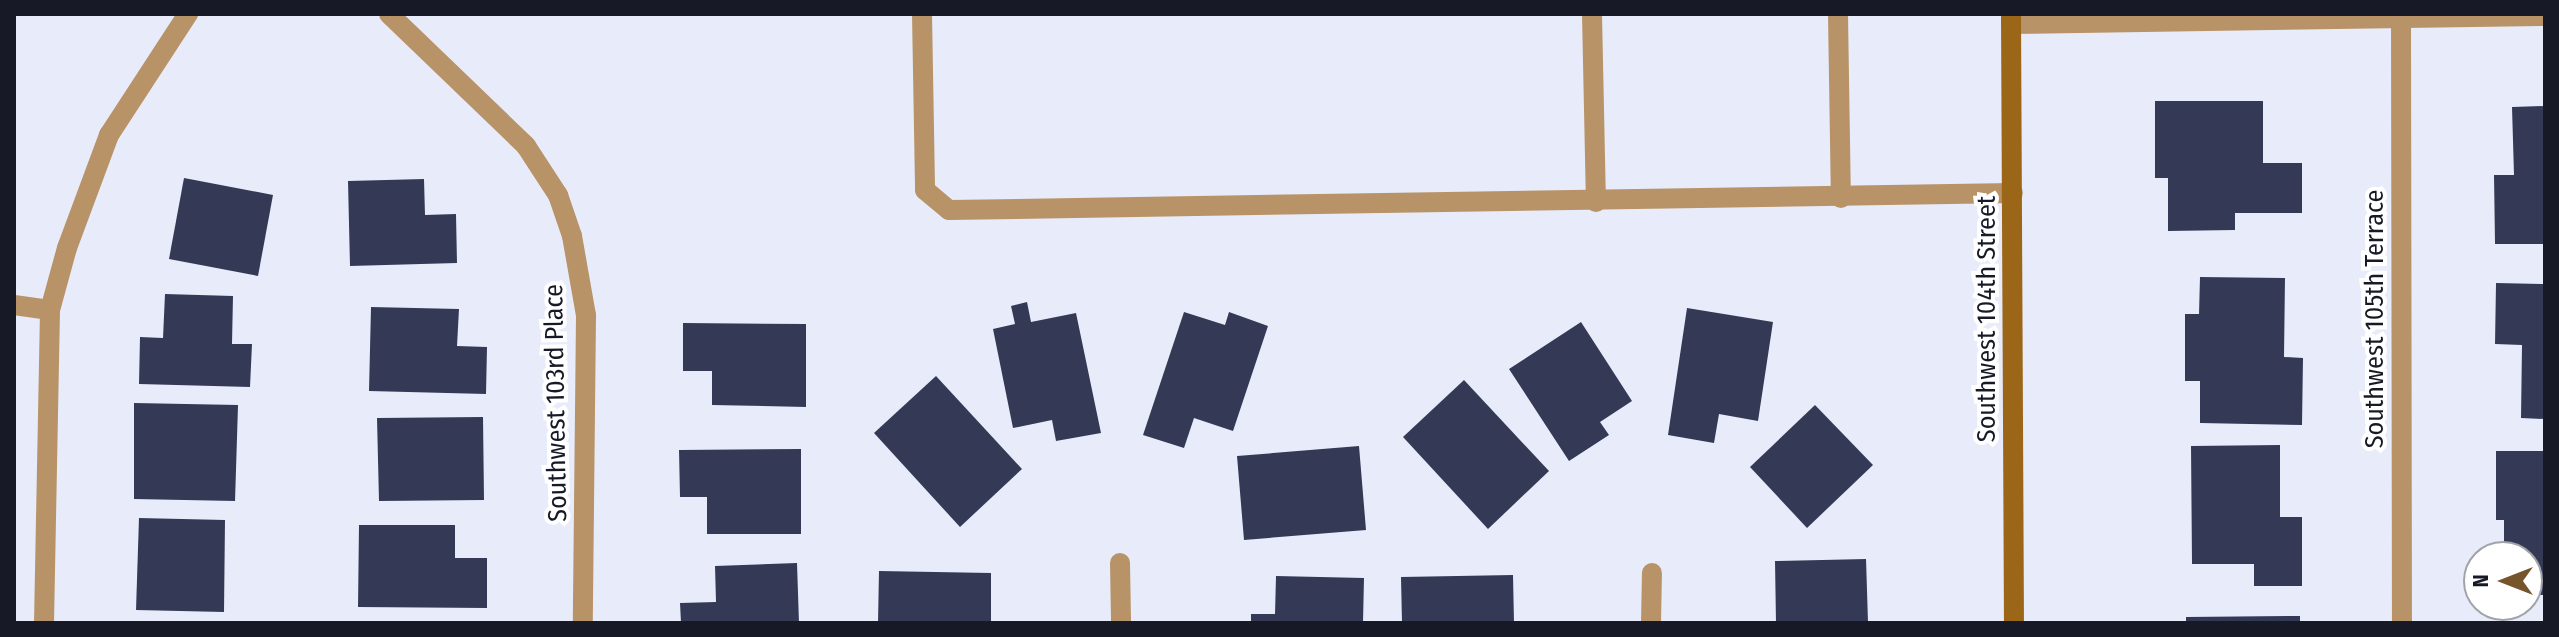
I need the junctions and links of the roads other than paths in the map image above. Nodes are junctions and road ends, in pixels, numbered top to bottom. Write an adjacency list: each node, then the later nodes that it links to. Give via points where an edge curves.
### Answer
1 (188, 14): 13 (street, via 109,135)
2 (389, 14): 17 (street, Southwest 103rd Place, via 526,146 558,195 572,236 586,315)
3 (922, 14): 11 (street, via 925,190 949,210)
4 (1592, 14): 11 (street)
5 (1838, 14): 10 (street)
6 (2401, 16): 7 (street); 8 (street); 21 (street, Southwest 105th Terrace)
7 (2545, 16)
8 (2011, 19): 9 (main road, Southwest 104th Street)
9 (2013, 193): 10 (street); 20 (main road, Southwest 104th Street)
10 (1841, 198): 11 (street)
11 (1596, 202)
12 (14, 305): 13 (street)
13 (50, 310): 16 (street)
14 (1120, 563): 18 (street)
15 (1652, 573): 19 (street)
16 (44, 623)
17 (583, 623)
18 (1121, 623)
19 (1651, 623)
20 (2014, 623)
21 (2402, 623)

